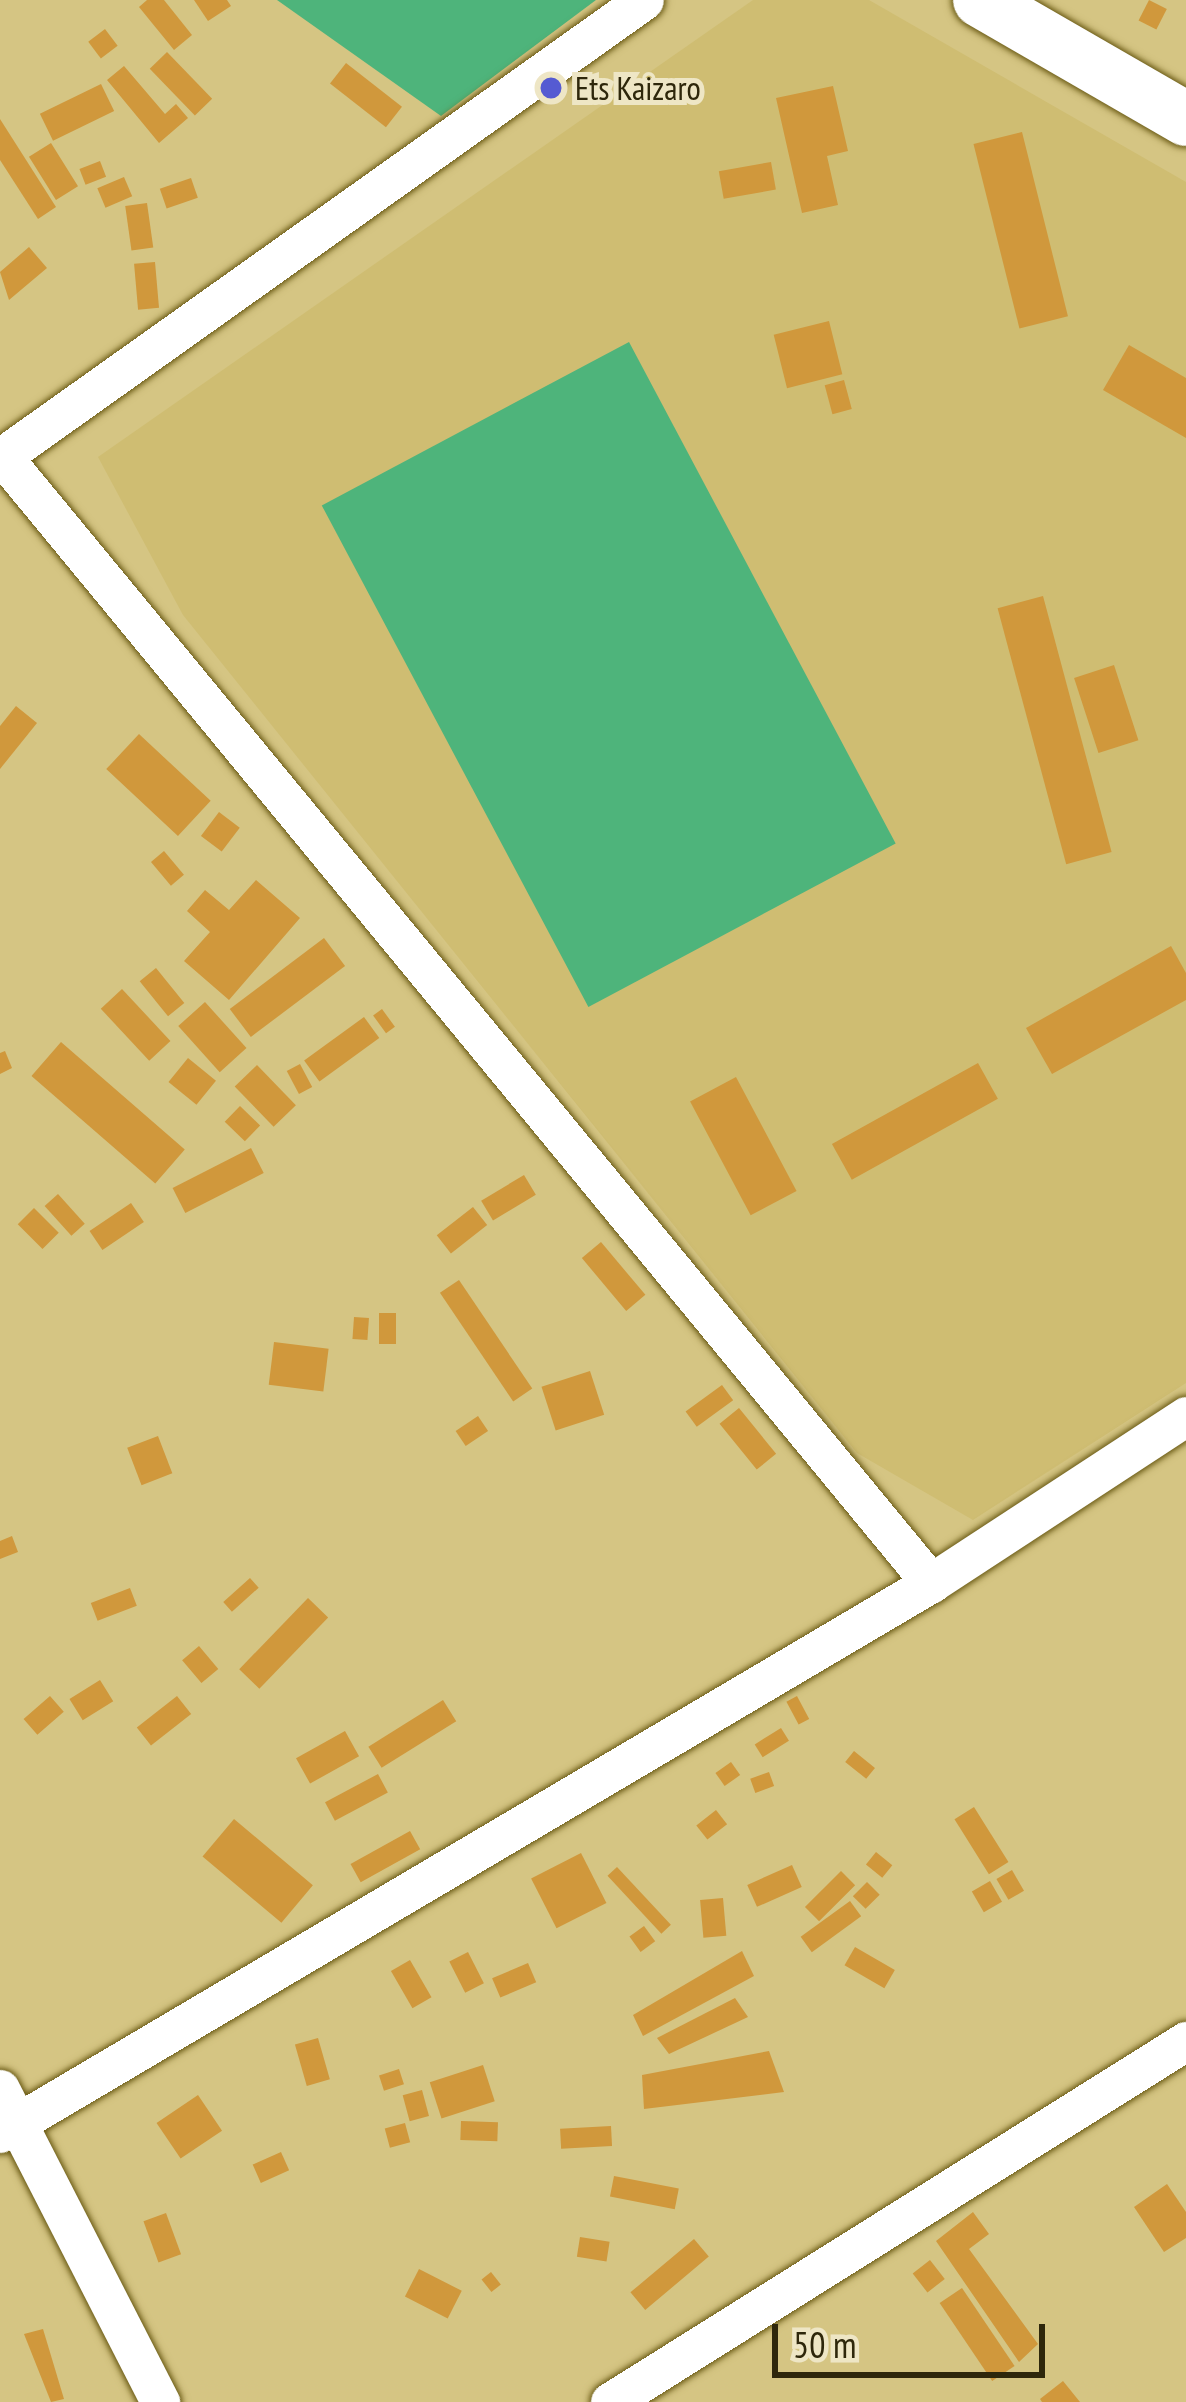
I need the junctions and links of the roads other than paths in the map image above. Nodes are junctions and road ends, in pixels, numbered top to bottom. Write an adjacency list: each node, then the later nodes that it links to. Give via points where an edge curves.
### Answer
1 (644, 0): 4 (street)
2 (980, 0): 3 (main road)
3 (1186, 118)
4 (1, 457): 6 (street)
5 (1186, 1416): 6 (street)
6 (932, 1583): 8 (street)
7 (1186, 2041): 10 (street)
8 (6, 2114): 9 (street)
9 (160, 2402)
10 (610, 2402)

